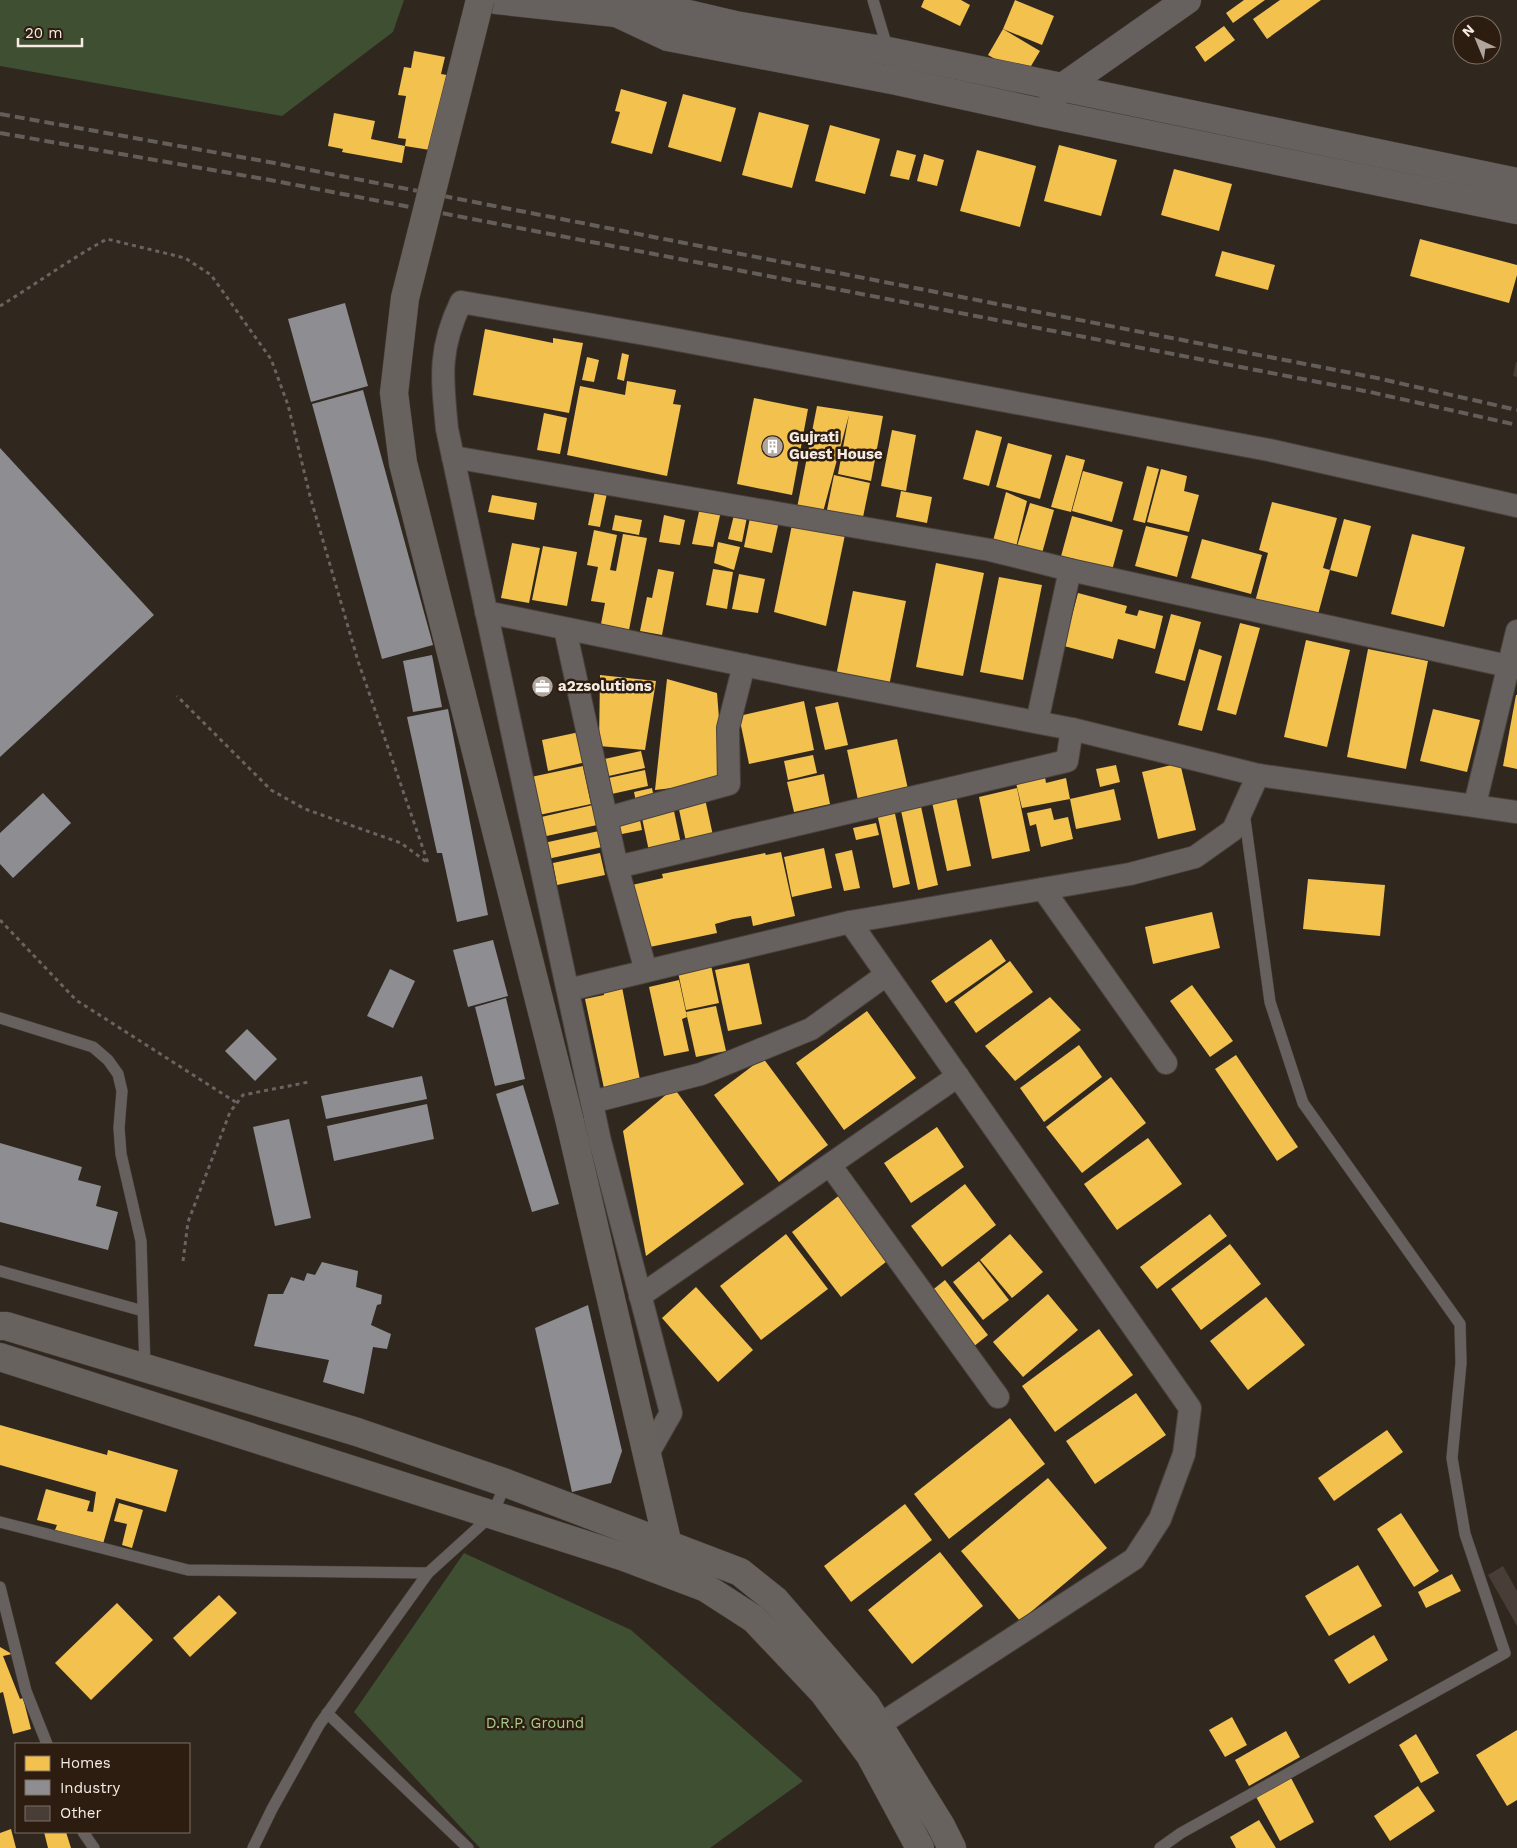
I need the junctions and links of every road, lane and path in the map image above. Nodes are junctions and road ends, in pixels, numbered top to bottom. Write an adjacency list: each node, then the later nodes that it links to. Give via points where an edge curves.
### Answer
1 (480, 0): 52 (main road, bridge, via 405,298 394,393 403,463 570,1122)
2 (496, 0): 5 (street)
3 (873, 0): 7 (lane)
4 (1187, 0): 9 (street)
5 (563, 4): 6 (street)
6 (616, 13): 7 (street, via 667,9 735,25); 8 (street, via 668,38)
7 (888, 51): 8 (lane); 9 (street)
8 (897, 81): 10 (street)
9 (1060, 89): 10 (street); 11 (street)
10 (1039, 112): 12 (street)
11 (1517, 182)
12 (1517, 210)
13 (0, 306): 22 (path, via 107,239 186,258 211,274 271,359 288,405 310,496 358,661 428,863 401,843 305,809 271,790)
14 (453, 457): 15 (street, via 442,372 450,327 461,302 1269,450); 16 (street, via 990,550); 17 (street)
15 (1517, 506)
16 (1070, 570): 21 (street); 23 (street)
17 (486, 612): 18 (street); 36 (street)
18 (565, 629): 20 (street); 29 (street)
19 (1517, 631): 21 (street)
20 (744, 665): 23 (street); 29 (street, via 728,728 729,784)
21 (1513, 667): 26 (street)
22 (177, 696)
23 (1037, 722): 24 (street)
24 (1072, 729): 25 (street); 30 (street, via 1067,761)
25 (1258, 775): 26 (street); 27 (street)
26 (1475, 804): 28 (street)
27 (1244, 807): 31 (street, via 1233,830 1195,857 1130,874); 69 (lane, via 1270,1002 1303,1104 1460,1324 1461,1363 1452,1458 1465,1534 1505,1653 1181,1833)
28 (1517, 812)
29 (607, 818): 30 (street)
30 (617, 867): 34 (street)
31 (1043, 889): 33 (street); 38 (street)
32 (0, 920): 42 (path, via 76,1000)
33 (850, 922): 34 (street); 35 (street)
34 (646, 971): 36 (street)
35 (886, 975): 39 (street); 41 (street, via 811,1029 701,1074)
36 (568, 990): 41 (street)
37 (0, 1018): 47 (lane, via 94,1047 118,1074 122,1091 121,1154 141,1241)
38 (1166, 1063)
39 (958, 1076): 43 (street); 61 (street, via 1190,1408 1184,1454 1160,1519 1134,1558)
40 (309, 1082): 42 (path, via 243,1095)
41 (592, 1102): 46 (street)
42 (237, 1103): 44 (path, via 230,1112 188,1222)
43 (830, 1165): 46 (street); 51 (street)
44 (184, 1261)
45 (0, 1270): 47 (lane)
46 (640, 1296): 52 (street, via 671,1413)
47 (143, 1311): 50 (lane)
48 (0, 1326): 50 (main road)
49 (0, 1357): 54 (main road)
50 (145, 1368): 53 (main road, via 357,1432)
51 (998, 1397)
52 (647, 1455): 56 (main road)
53 (506, 1483): 54 (lane); 56 (main road)
54 (492, 1515): 57 (lane); 58 (main road, via 624,1557)
55 (0, 1522): 57 (lane, via 188,1570)
56 (668, 1544): 58 (main road); 61 (main road, via 740,1572 775,1600 866,1705)
57 (428, 1573): 60 (lane)
58 (675, 1577): 67 (main road, via 706,1588 754,1619 823,1692 870,1755)
59 (0, 1587): 62 (lane, via 26,1691)
60 (327, 1713): 65 (lane); 66 (lane)
61 (878, 1725): 68 (main road)
62 (47, 1743)
63 (84, 1833): 64 (lane)
64 (94, 1848)
65 (253, 1848)
66 (468, 1848)
67 (920, 1848)
68 (952, 1848)
69 (1160, 1848)

